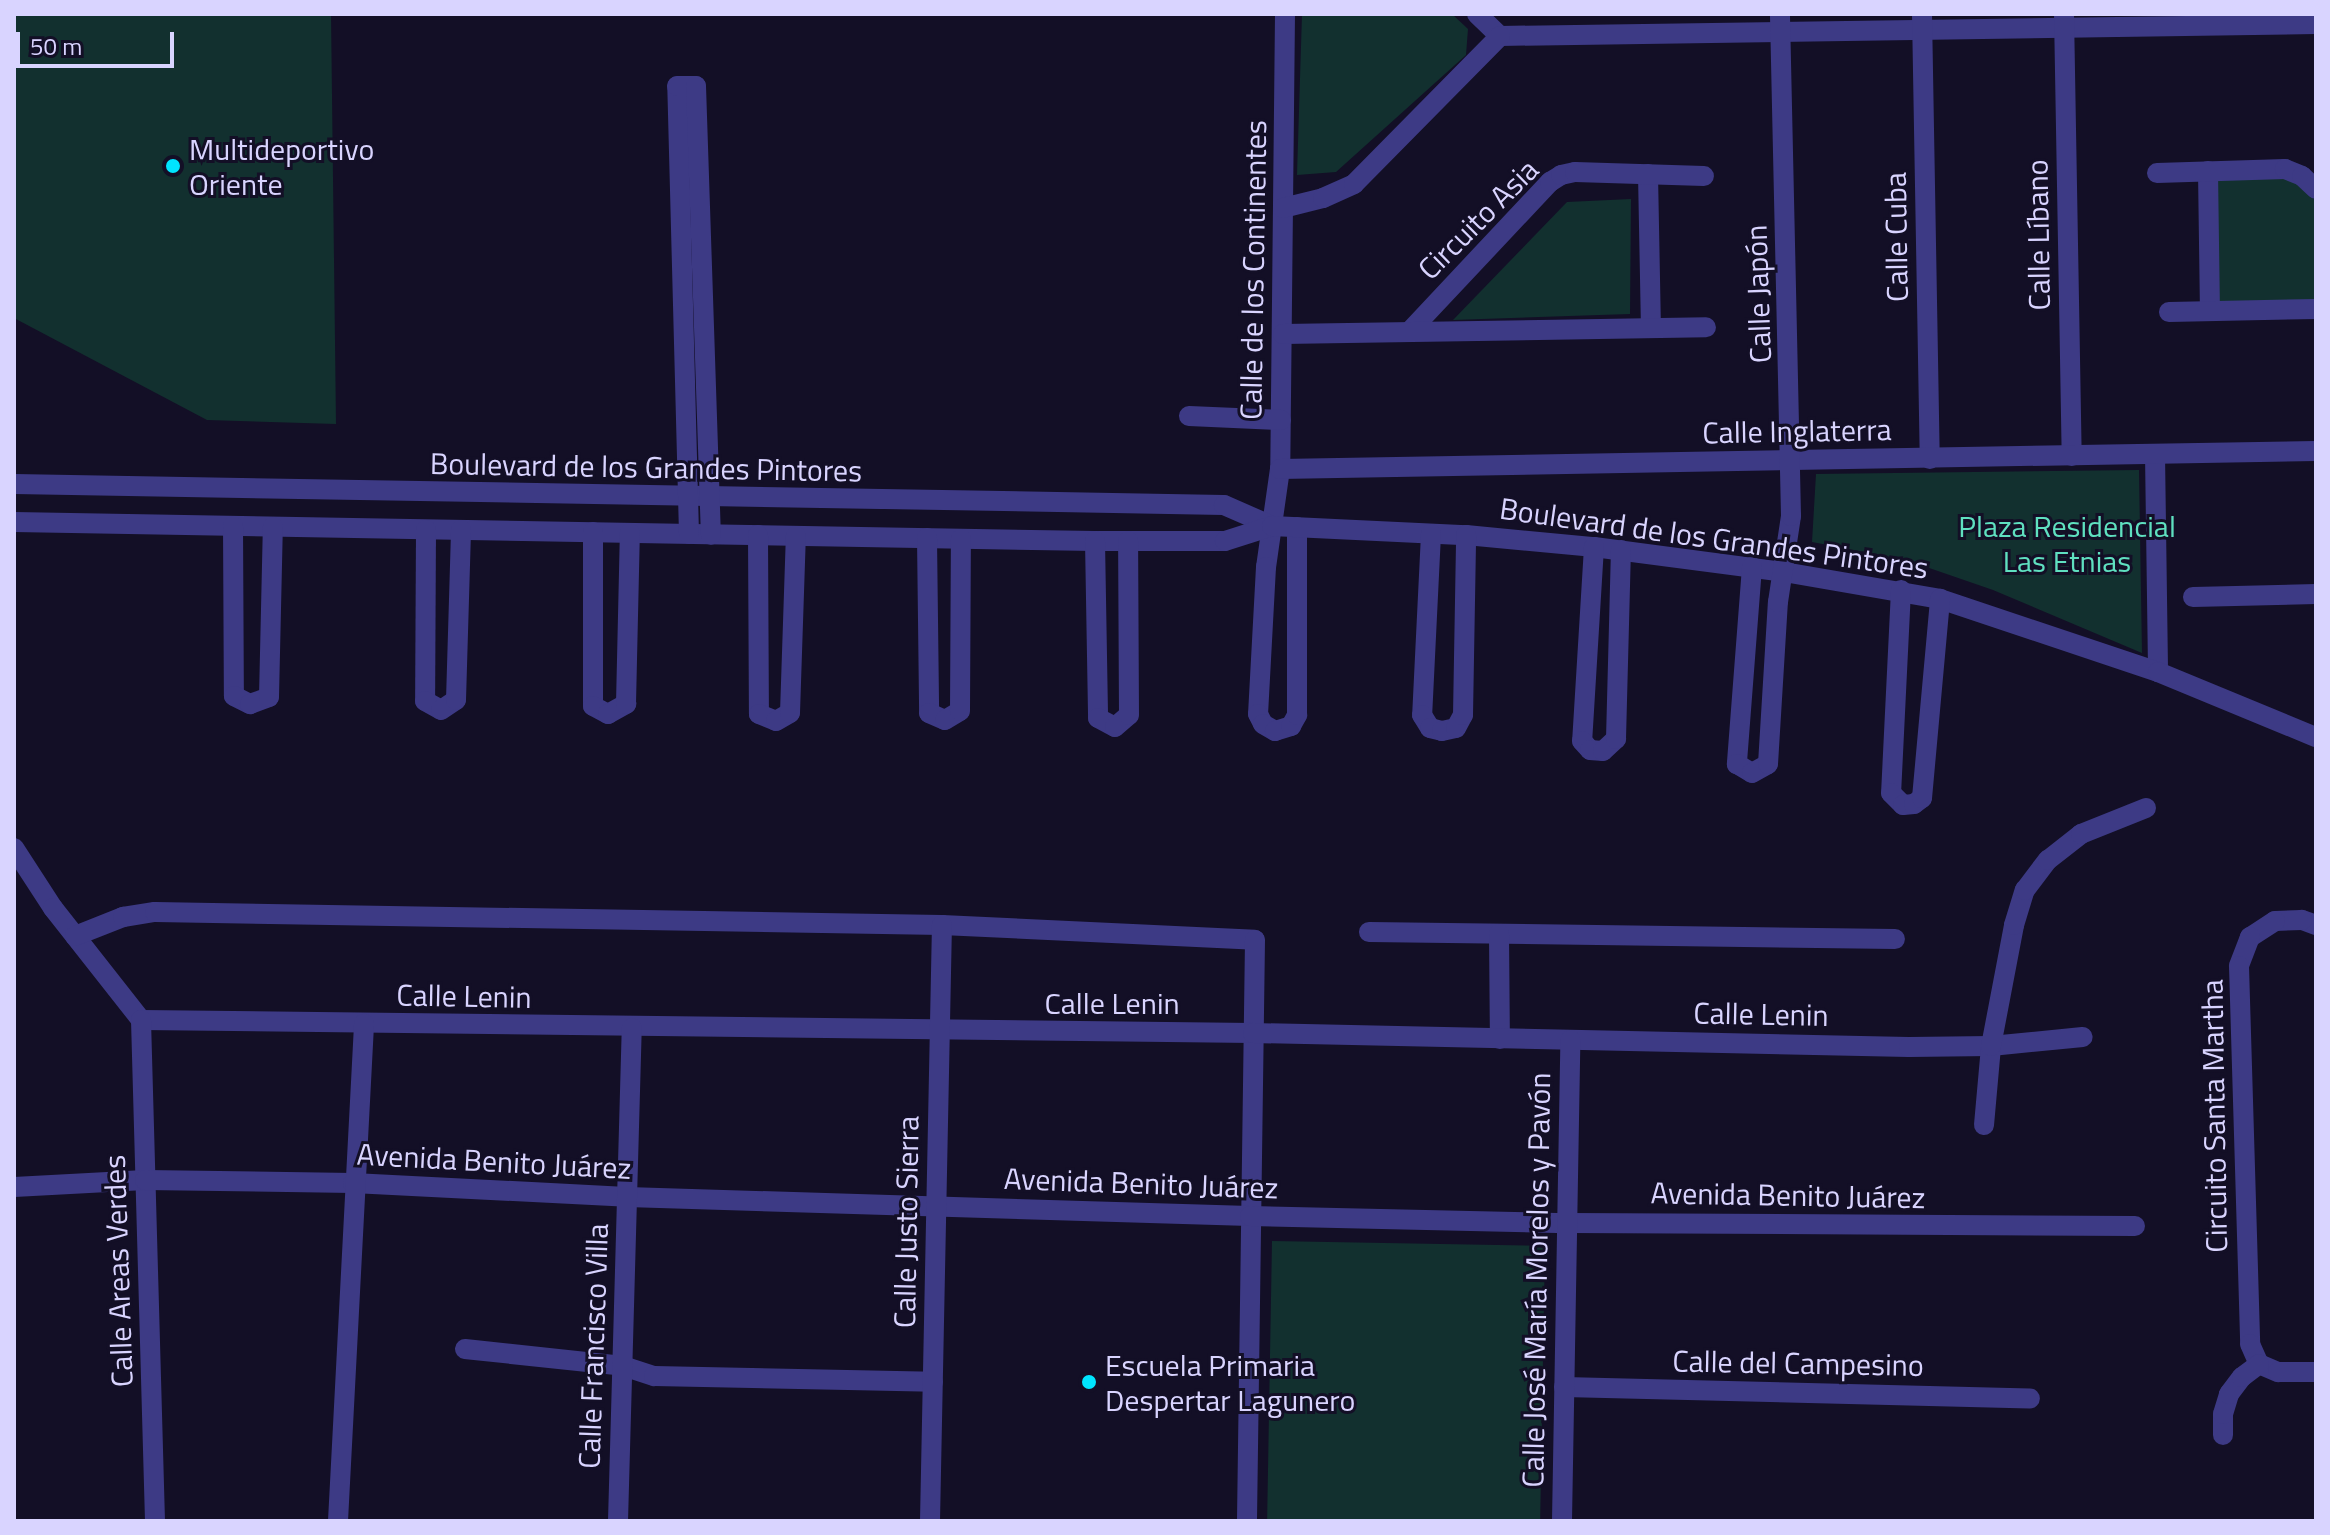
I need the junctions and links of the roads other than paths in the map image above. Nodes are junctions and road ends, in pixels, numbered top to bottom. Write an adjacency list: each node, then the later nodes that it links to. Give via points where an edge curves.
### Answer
1 (1285, 14): 13 (street, Calle de los Continentes)
2 (1477, 14): 7 (street)
3 (2064, 21): 4 (street); 6 (street); 25 (street, Calle Líbano)
4 (1922, 22): 5 (street); 26 (street, Calle Cuba)
5 (1780, 24): 7 (street); 27 (street, Calle Japón)
6 (2316, 24)
7 (1500, 36): 13 (street, via 1354,184)
8 (2208, 171): 9 (street); 12 (street, via 2285,169); 15 (street)
9 (2157, 173)
10 (1648, 174): 11 (street, Circuito Asia); 17 (street); 19 (street, Circuito Asia, via 1575,172 1550,182)
11 (1704, 176)
12 (2316, 189)
13 (1283, 208): 20 (street, Calle de los Continentes)
14 (2316, 309): 15 (street)
15 (2210, 311): 16 (street)
16 (2169, 312)
17 (1651, 327): 18 (street, Circuito Asia); 19 (street, Circuito Asia)
18 (1706, 327)
19 (1409, 332): 20 (street, Circuito Asia)
20 (1283, 334): 22 (street, Calle de los Continentes)
21 (1189, 416): 22 (street)
22 (1281, 420): 28 (street, Calle de los Continentes)
23 (2316, 451): 24 (street, Calle Inglaterra)
24 (2155, 454): 25 (street, Calle Inglaterra); 59 (street)
25 (2072, 456): 26 (street, Calle Inglaterra)
26 (1930, 459): 27 (street, Calle Inglaterra)
27 (1792, 462): 28 (street, Calle Inglaterra); 54 (street, Calle Japón)
28 (1280, 469): 34 (street, Calle de los Continentes)
29 (14, 484): 30 (street, Boulevard de los Grandes Pintores)
30 (688, 498): 31 (street, Boulevard de los Grandes Pintores); 31 (street, via 677,86 696,86); 41 (street)
31 (710, 498): 34 (street, Boulevard de los Grandes Pintores, via 1224,505); 43 (street)
32 (14, 522): 33 (street, Boulevard de los Grandes Pintores)
33 (233, 526): 35 (street, Boulevard de los Grandes Pintores); 35 (street, via 234,696 250,704 269,697)
34 (1272, 526): 36 (street, Boulevard de los Grandes Pintores); 36 (street, Calle de los Continentes, via 1258,714 1275,731 1291,726 1297,715); 48 (street, Boulevard de los Grandes Pintores, via 1225,541)
35 (273, 527): 37 (street, Boulevard de los Grandes Pintores)
36 (1297, 527): 42 (street, Boulevard de los Grandes Pintores)
37 (426, 530): 38 (street, Boulevard de los Grandes Pintores); 38 (street, via 425,701 441,710 456,700)
38 (461, 530): 39 (street, Boulevard de los Grandes Pintores)
39 (593, 532): 40 (street, Boulevard de los Grandes Pintores); 40 (street, via 593,706 608,714 626,704)
40 (630, 533): 41 (street, Boulevard de los Grandes Pintores)
41 (689, 534): 43 (street, Boulevard de los Grandes Pintores)
42 (1431, 534): 44 (street, Boulevard de los Grandes Pintores); 44 (street, via 1422,715 1430,728 1442,731 1456,728 1463,715)
43 (711, 535): 49 (street, Boulevard de los Grandes Pintores)
44 (1466, 535): 51 (street, Boulevard de los Grandes Pintores)
45 (927, 538): 46 (street, Boulevard de los Grandes Pintores); 46 (street, via 929,713 945,720 960,711); 50 (street, Boulevard de los Grandes Pintores)
46 (961, 539): 47 (street, Boulevard de los Grandes Pintores)
47 (1095, 541): 48 (street, Boulevard de los Grandes Pintores); 48 (street, via 1098,718 1115,727 1129,715)
48 (1128, 541)
49 (758, 545): 50 (street, Boulevard de los Grandes Pintores); 50 (street, via 759,714 776,721 790,713)
50 (796, 546)
51 (1594, 547): 52 (street, Boulevard de los Grandes Pintores); 52 (street, via 1582,741 1590,750 1603,751 1616,739)
52 (1621, 550): 53 (street, Boulevard de los Grandes Pintores)
53 (1752, 567): 54 (street, Boulevard de los Grandes Pintores); 54 (street, Calle Japón, via 1737,764 1752,773 1768,764)
54 (1784, 572): 55 (street, Boulevard de los Grandes Pintores)
55 (1901, 590): 58 (street, Boulevard de los Grandes Pintores); 58 (street, via 1891,793 1903,805 1922,798)
56 (2316, 594): 57 (street)
57 (2193, 597)
58 (1940, 599): 59 (street, Boulevard de los Grandes Pintores)
59 (2158, 672): 60 (street, Boulevard de los Grandes Pintores)
60 (2316, 737)
61 (2146, 808): 77 (street, via 2081,834 2048,860 2025,890)
62 (14, 848): 67 (street)
63 (942, 925): 67 (street, via 155,912 123,917); 72 (street, Calle Justo Sierra); 73 (street, via 1255,940)
64 (2316, 925): 88 (street, Circuito Santa Martha, via 2275,921 2250,937 2239,966 2250,1344)
65 (1369, 932): 66 (street)
66 (1499, 934): 68 (street); 75 (street)
67 (75, 936): 69 (street)
68 (1895, 939)
69 (141, 1020): 70 (street, Calle Lenin); 79 (street, Calle Areas Verdes)
70 (364, 1024): 71 (street, Calle Lenin); 80 (street)
71 (632, 1028): 72 (street, Calle Lenin); 82 (street, Calle Francisco Villa)
72 (940, 1032): 73 (street, Calle Lenin); 83 (street, Calle Justo Sierra)
73 (1253, 1033): 75 (street, Calle Lenin); 84 (street)
74 (2083, 1037): 77 (street, Calle Lenin)
75 (1500, 1039): 76 (street, Calle Lenin)
76 (1570, 1040): 77 (street, Calle Lenin); 85 (street, Calle José María Morelos y Pavón)
77 (1991, 1046): 78 (street)
78 (1984, 1125)
79 (145, 1180): 80 (street, Avenida Benito Juárez); 81 (street, Avenida Benito Juárez); 95 (street, Calle Areas Verdes)
80 (353, 1183): 82 (street, Avenida Benito Juárez); 96 (street)
81 (14, 1187)
82 (627, 1197): 83 (street, Avenida Benito Juárez); 89 (street, Calle Francisco Villa)
83 (937, 1207): 84 (street, Avenida Benito Juárez); 91 (street, Calle Justo Sierra)
84 (1250, 1216): 85 (street, Avenida Benito Juárez); 99 (street)
85 (1568, 1223): 86 (street, Avenida Benito Juárez); 92 (street, Calle José María Morelos y Pavón)
86 (2135, 1226)
87 (465, 1349): 89 (street)
88 (2259, 1364): 90 (street, via 2278,1372); 94 (street, via 2229,1394)
89 (623, 1366): 91 (street, via 654,1376); 97 (street, Calle Francisco Villa)
90 (2316, 1372)
91 (933, 1382): 98 (street, Calle Justo Sierra)
92 (1564, 1387): 93 (street, Calle del Campesino); 100 (street, Calle José María Morelos y Pavón)
93 (2030, 1398)
94 (2223, 1435)
95 (155, 1521)
96 (338, 1521)
97 (618, 1521)
98 (930, 1521)
99 (1247, 1521)
100 (1562, 1521)

